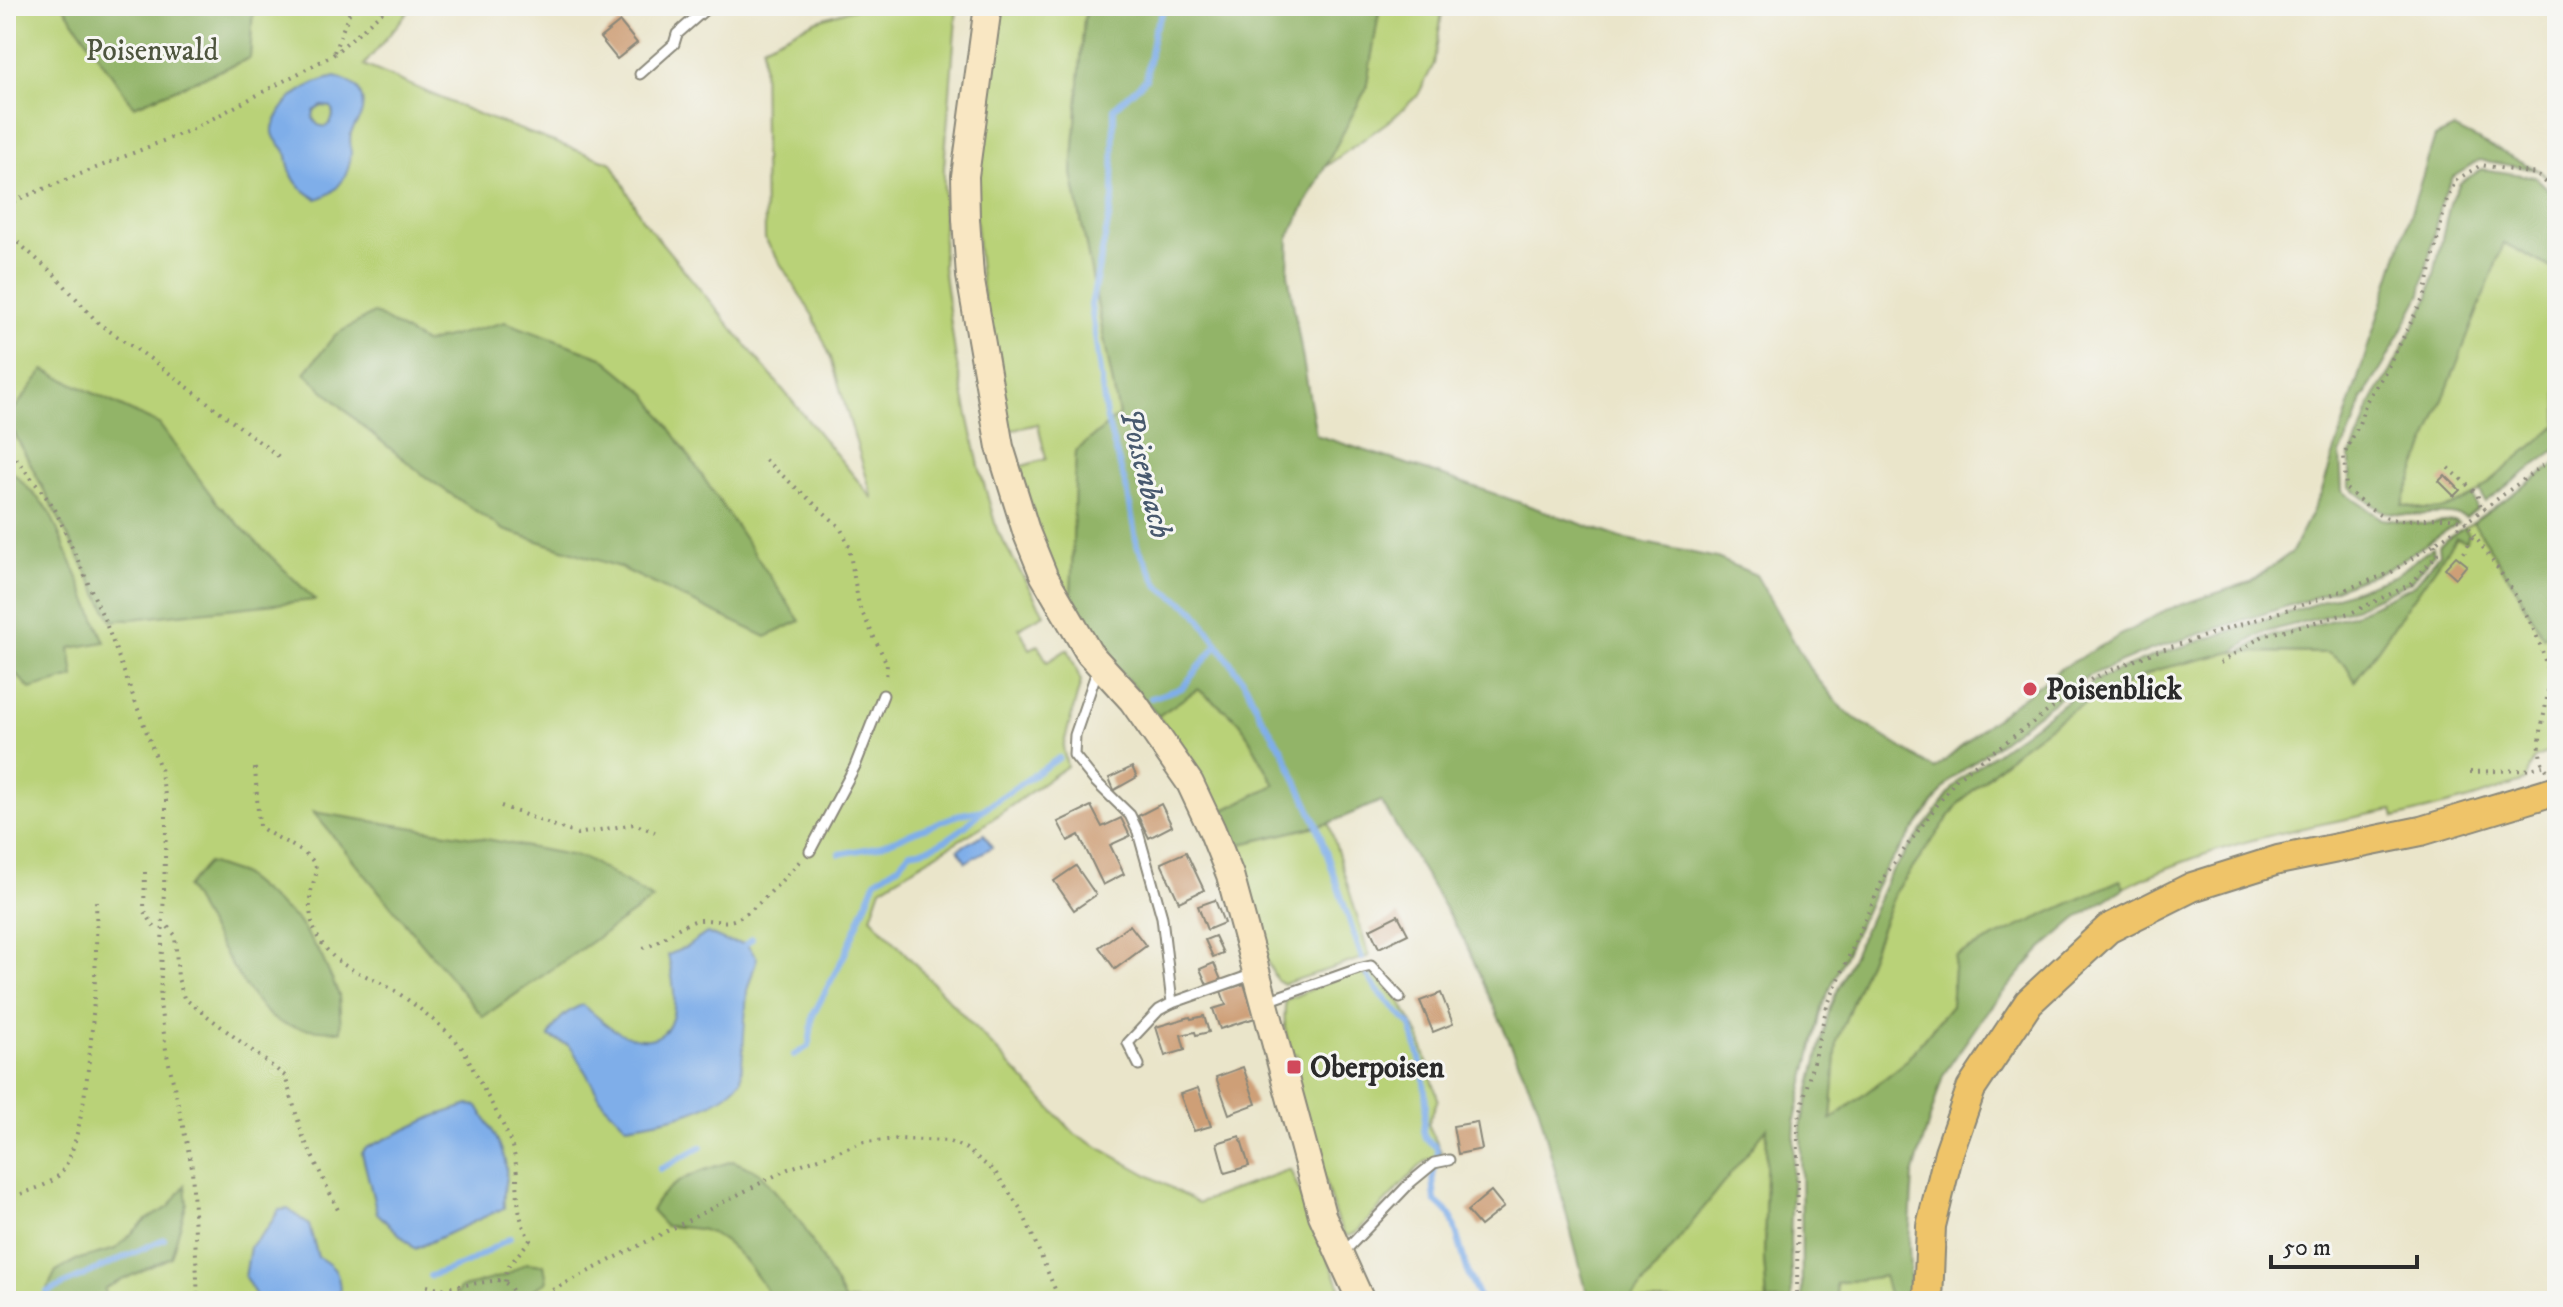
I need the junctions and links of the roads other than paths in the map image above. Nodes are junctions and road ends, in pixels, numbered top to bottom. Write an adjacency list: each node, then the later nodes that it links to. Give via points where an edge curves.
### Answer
1 (709, 6): 3 (lane)
2 (988, 6): 4 (main road, via 965,176 970,276 1000,447 1027,534 1044,576)
3 (640, 74)
4 (1099, 665): 8 (main road, via 1132,700 1190,783 1230,875); 11 (lane, via 1075,735 1074,755 1130,815 1138,832 1162,917)
5 (883, 695): 7 (lane, via 855,766)
6 (2557, 790): 16 (main road, via 2421,831 2278,860 2192,887 2108,929 2029,1002 1971,1089 1931,1226)
7 (810, 851)
8 (1257, 973): 10 (main road); 11 (lane)
9 (1400, 998): 10 (lane, via 1371,966)
10 (1264, 1002): 14 (main road, via 1322,1215)
11 (1172, 1003): 12 (lane, via 1128,1043)
12 (1139, 1065)
13 (1449, 1160): 14 (lane, via 1434,1163 1411,1182)
14 (1340, 1256): 15 (main road)
15 (1361, 1301)
16 (1928, 1301)

